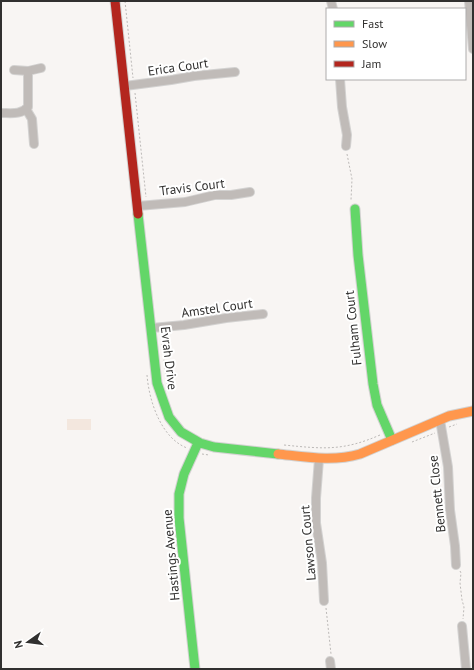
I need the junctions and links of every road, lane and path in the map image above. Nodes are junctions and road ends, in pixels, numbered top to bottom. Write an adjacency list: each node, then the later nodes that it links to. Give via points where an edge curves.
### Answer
1 (115, 1): 10 (street, Evrah Drive)
2 (125, 1): 10 (path)
3 (469, 1): 4 (street)
4 (473, 50)
5 (41, 68): 7 (street)
6 (14, 70): 7 (street)
7 (28, 71): 11 (street, via 29,100)
8 (235, 72): 10 (street, Erica Court)
9 (340, 80): 14 (street)
10 (129, 86): 16 (street, Evrah Drive); 16 (path)
11 (26, 109): 12 (street, via 20,113); 13 (street, via 32,119)
12 (1, 113)
13 (34, 144)
14 (346, 146): 17 (path, via 352,179 351,202)
15 (250, 192): 16 (street, Travis Court, via 215,195 185,202)
16 (142, 205): 19 (street, Evrah Drive)
17 (356, 209): 23 (street, Fulham Court, via 358,255 373,384 377,405)
18 (262, 314): 19 (street, Amstel Court)
19 (156, 327): 20 (path); 24 (street, Evrah Drive, via 157,383 164,408 178,431)
20 (167, 385)
21 (473, 411): 22 (street, Evrah Drive)
22 (440, 420): 23 (street, Evrah Drive); 27 (street, Bennett Close, via 448,467)
23 (390, 436): 25 (path, via 346,447 314,448); 26 (street, Evrah Drive, via 354,456)
24 (198, 443): 26 (street, Evrah Drive); 31 (street, Hastings Avenue, via 184,474 179,494 179,518)
25 (283, 445)
26 (319, 459): 28 (street, Lawson Court, via 316,516)
27 (456, 565): 29 (path, via 461,573 464,607)
28 (324, 601): 30 (path)
29 (462, 626): 32 (street)
30 (331, 665)
31 (195, 669)
32 (466, 669)

